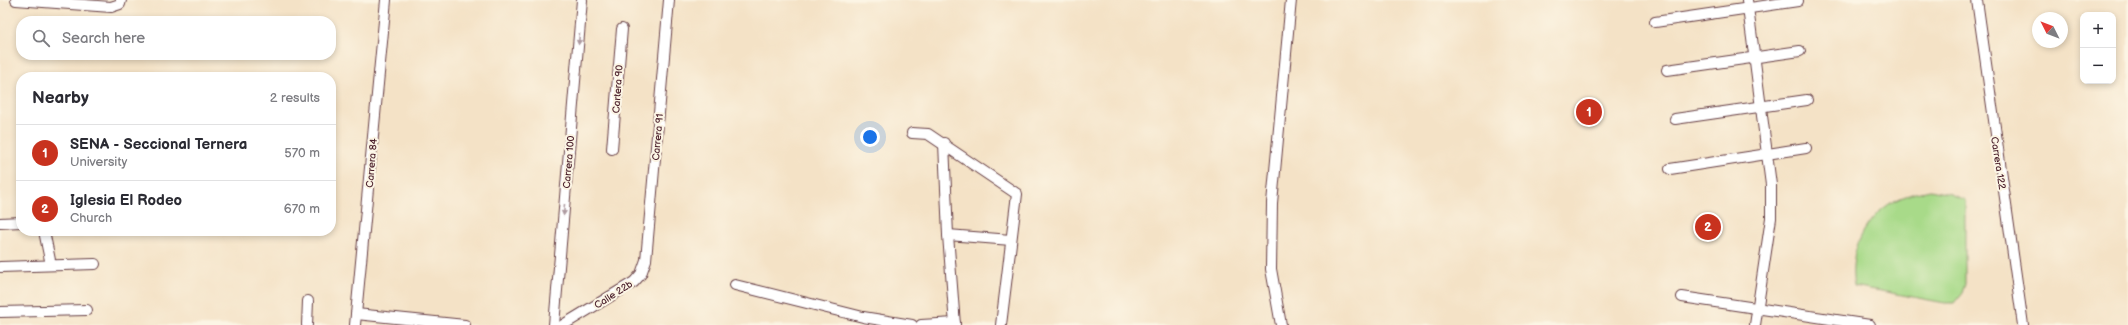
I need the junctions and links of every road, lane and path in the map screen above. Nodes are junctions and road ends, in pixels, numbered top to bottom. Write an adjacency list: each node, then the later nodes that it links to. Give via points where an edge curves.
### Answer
1 (16, 0): 8 (street, via 111,7)
2 (386, 0): 39 (street, Carrera 84)
3 (582, 0): 44 (street, Carrera 100, one-way to 44)
4 (669, 0): 32 (street, Carrera 91, via 646,260)
5 (1291, 0): 49 (street, via 1272,203 1271,269)
6 (1798, 0): 9 (street)
7 (1977, 0): 52 (street, Carrera 122)
8 (120, 2)
9 (1748, 4): 10 (street); 13 (street)
10 (1656, 22)
11 (622, 29): 21 (street, Cartera 90)
12 (1800, 51): 13 (street)
13 (1755, 57): 14 (street); 16 (street)
14 (1667, 70)
15 (1807, 100): 16 (street)
16 (1762, 105): 17 (street); 22 (street)
17 (1675, 119)
18 (912, 133): 19 (street, via 928,134)
19 (944, 143): 26 (street); 28 (street, via 1017,194)
20 (1806, 148): 22 (street)
21 (612, 149)
22 (1768, 154): 23 (street); 36 (street, via 1771,218)
23 (1670, 169)
24 (16, 222): 25 (street)
25 (0, 223)
26 (948, 235): 28 (street); 40 (street)
27 (45, 236): 30 (street)
28 (1012, 240): 48 (street)
29 (95, 264): 30 (street)
30 (51, 265): 31 (street)
31 (0, 266)
32 (641, 274): 45 (street, Calle 22b, via 634,282)
33 (735, 285): 46 (street, via 863,317)
34 (1682, 297): 36 (street)
35 (308, 301): 41 (street)
36 (1758, 308): 50 (street); 51 (street)
37 (87, 310): 38 (street)
38 (0, 312)
39 (356, 314): 42 (street, Carrera 84); 43 (street)
40 (955, 324): 47 (street)
41 (308, 325)
42 (355, 325)
43 (465, 325)
44 (554, 325)
45 (563, 325)
46 (912, 325)
47 (920, 325)
48 (1001, 325)
49 (1281, 325)
50 (1755, 325)
51 (1870, 325)
52 (2023, 325)

